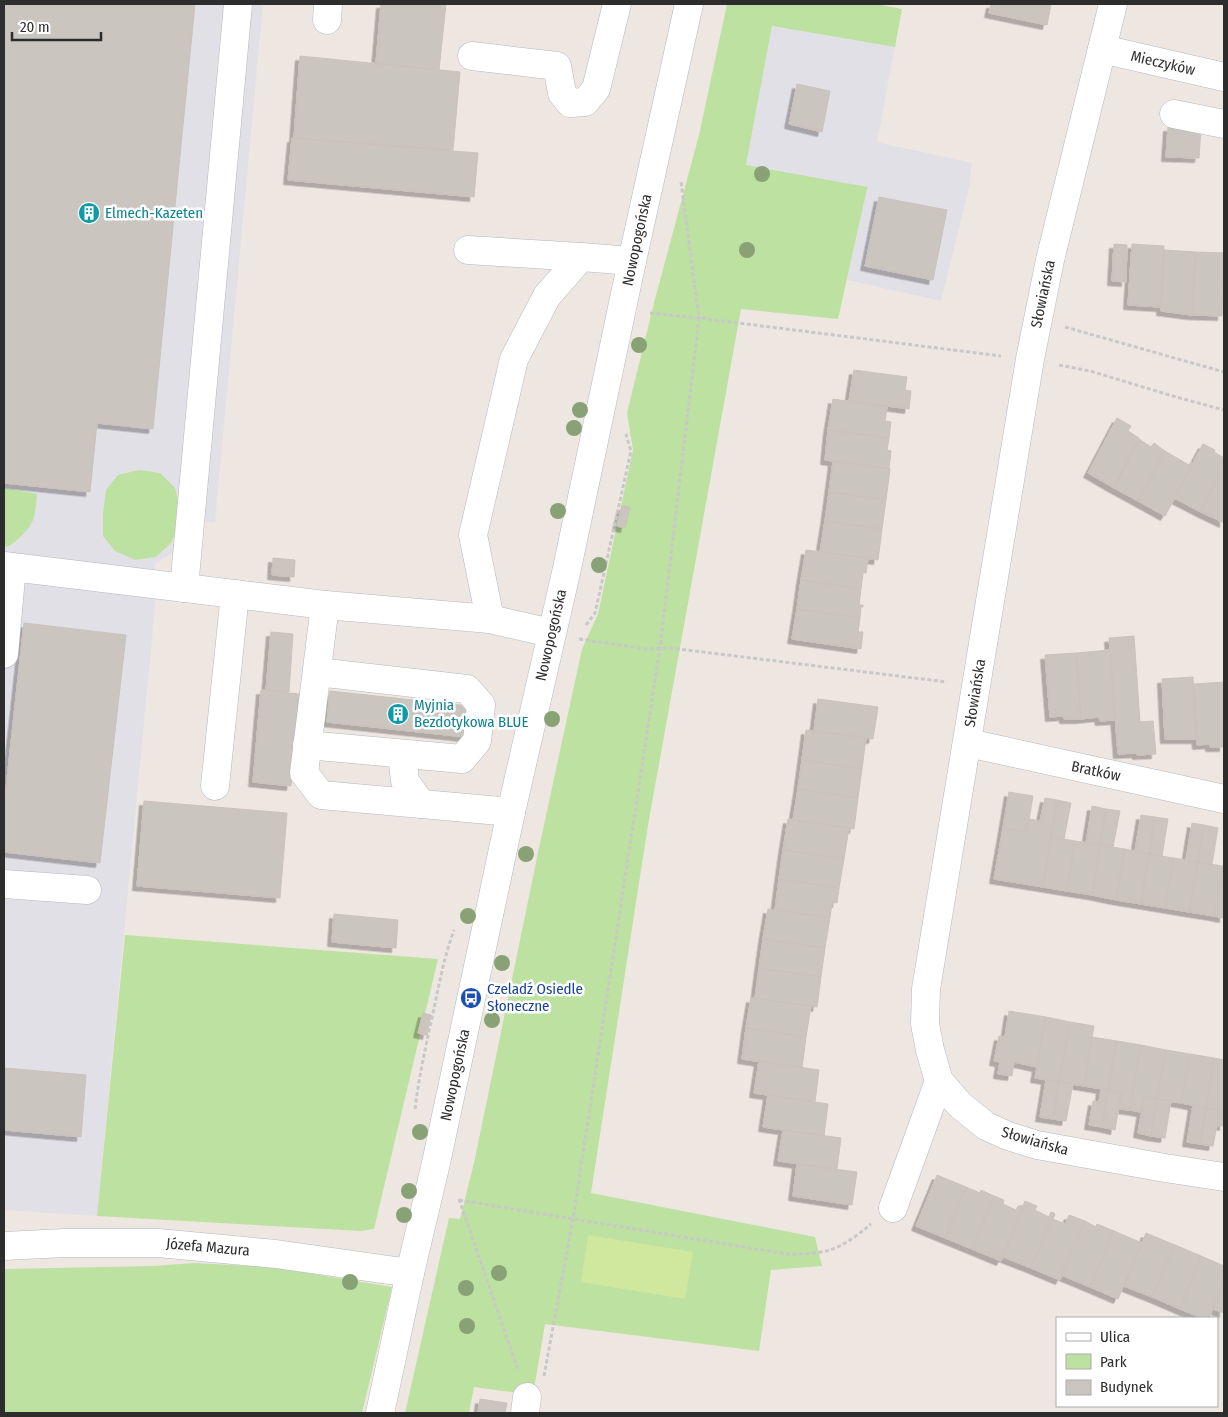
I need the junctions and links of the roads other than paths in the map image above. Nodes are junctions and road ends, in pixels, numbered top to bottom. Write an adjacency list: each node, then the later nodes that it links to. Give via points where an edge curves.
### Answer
1 (238, 4): 14 (street)
2 (617, 4): 6 (street, via 596,89 585,102 570,103 562,93 557,66)
3 (689, 4): 12 (street, Nowopogońska)
4 (1113, 4): 5 (street, Słowiańska)
5 (1102, 49): 7 (street, Mieczyków); 21 (street, Słowiańska, via 1050,260 1030,359)
6 (472, 56)
7 (1224, 77)
8 (1174, 114): 9 (street)
9 (1224, 124)
10 (468, 250): 11 (street)
11 (581, 256): 12 (street); 17 (street, via 546,296 514,359 473,535)
12 (632, 261): 18 (street, Nowopogońska)
13 (8, 567): 14 (street); 19 (street)
14 (184, 588): 15 (street)
15 (235, 594): 16 (street); 24 (street)
16 (325, 605): 17 (street); 20 (street)
17 (490, 618): 18 (street)
18 (552, 633): 27 (street, Nowopogońska)
19 (4, 654)
20 (317, 672): 22 (street); 23 (street, via 467,689 481,705 477,741 462,759)
21 (968, 744): 25 (street, Bratków); 30 (street, Słowiańska, via 926,989 925,1024)
22 (307, 745): 23 (street); 26 (street, via 304,773 321,795)
23 (402, 754): 26 (street, via 405,781)
24 (215, 786)
25 (1224, 798)
26 (422, 804): 27 (street)
27 (511, 812): 34 (street, Nowopogońska)
28 (4, 884): 29 (street)
29 (87, 890)
30 (939, 1081): 31 (street, Słowiańska, via 960,1105 986,1126 1008,1136 1037,1145); 32 (street)
31 (1224, 1177)
32 (893, 1208)
33 (4, 1246): 34 (street, Józefa Mazura, via 158,1243 276,1254)
34 (410, 1273): 35 (street, Nowopogońska)
35 (380, 1413)

